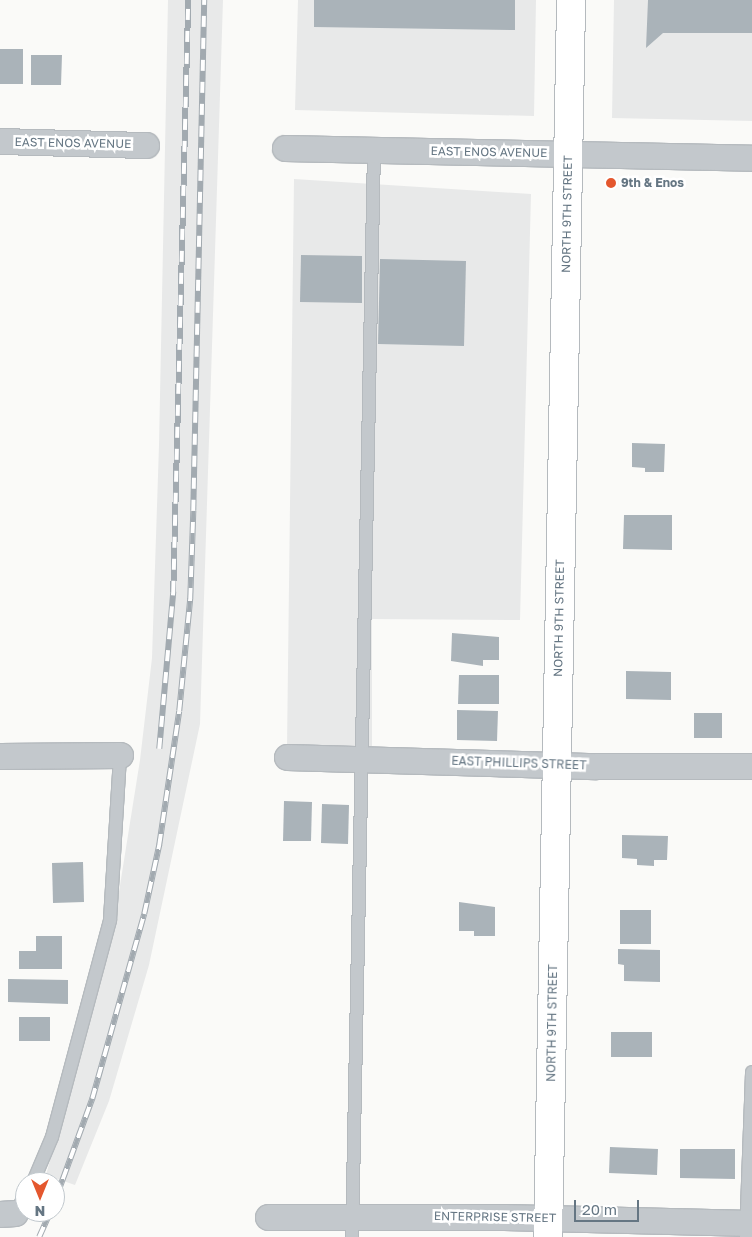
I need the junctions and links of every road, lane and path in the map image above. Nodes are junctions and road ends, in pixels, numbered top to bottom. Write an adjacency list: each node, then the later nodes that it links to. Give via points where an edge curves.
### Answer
1 (571, 0): 6 (main road, NORTH 9TH STREET)
2 (0, 141): 3 (street, EAST ENOS AVENUE)
3 (146, 145)
4 (285, 148): 5 (street, EAST ENOS AVENUE)
5 (374, 149): 6 (street, EAST ENOS AVENUE); 11 (lane)
6 (568, 154): 7 (street, EAST ENOS AVENUE); 12 (main road, NORTH 9TH STREET)
7 (752, 158)
8 (120, 755): 9 (street); 15 (lane, via 110,920 52,1137)
9 (0, 756)
10 (287, 757): 11 (street, EAST PHILLIPS STREET)
11 (362, 759): 12 (street, EAST PHILLIPS STREET); 17 (lane)
12 (556, 765): 13 (street, EAST PHILLIPS STREET); 18 (main road, NORTH 9TH STREET)
13 (752, 766)
14 (752, 1072): 19 (lane)
15 (37, 1172)
16 (268, 1217): 17 (street, ENTERPRISE STREET)
17 (352, 1227): 18 (street, ENTERPRISE STREET)
18 (548, 1227): 19 (street, ENTERPRISE STREET)
19 (748, 1228)

